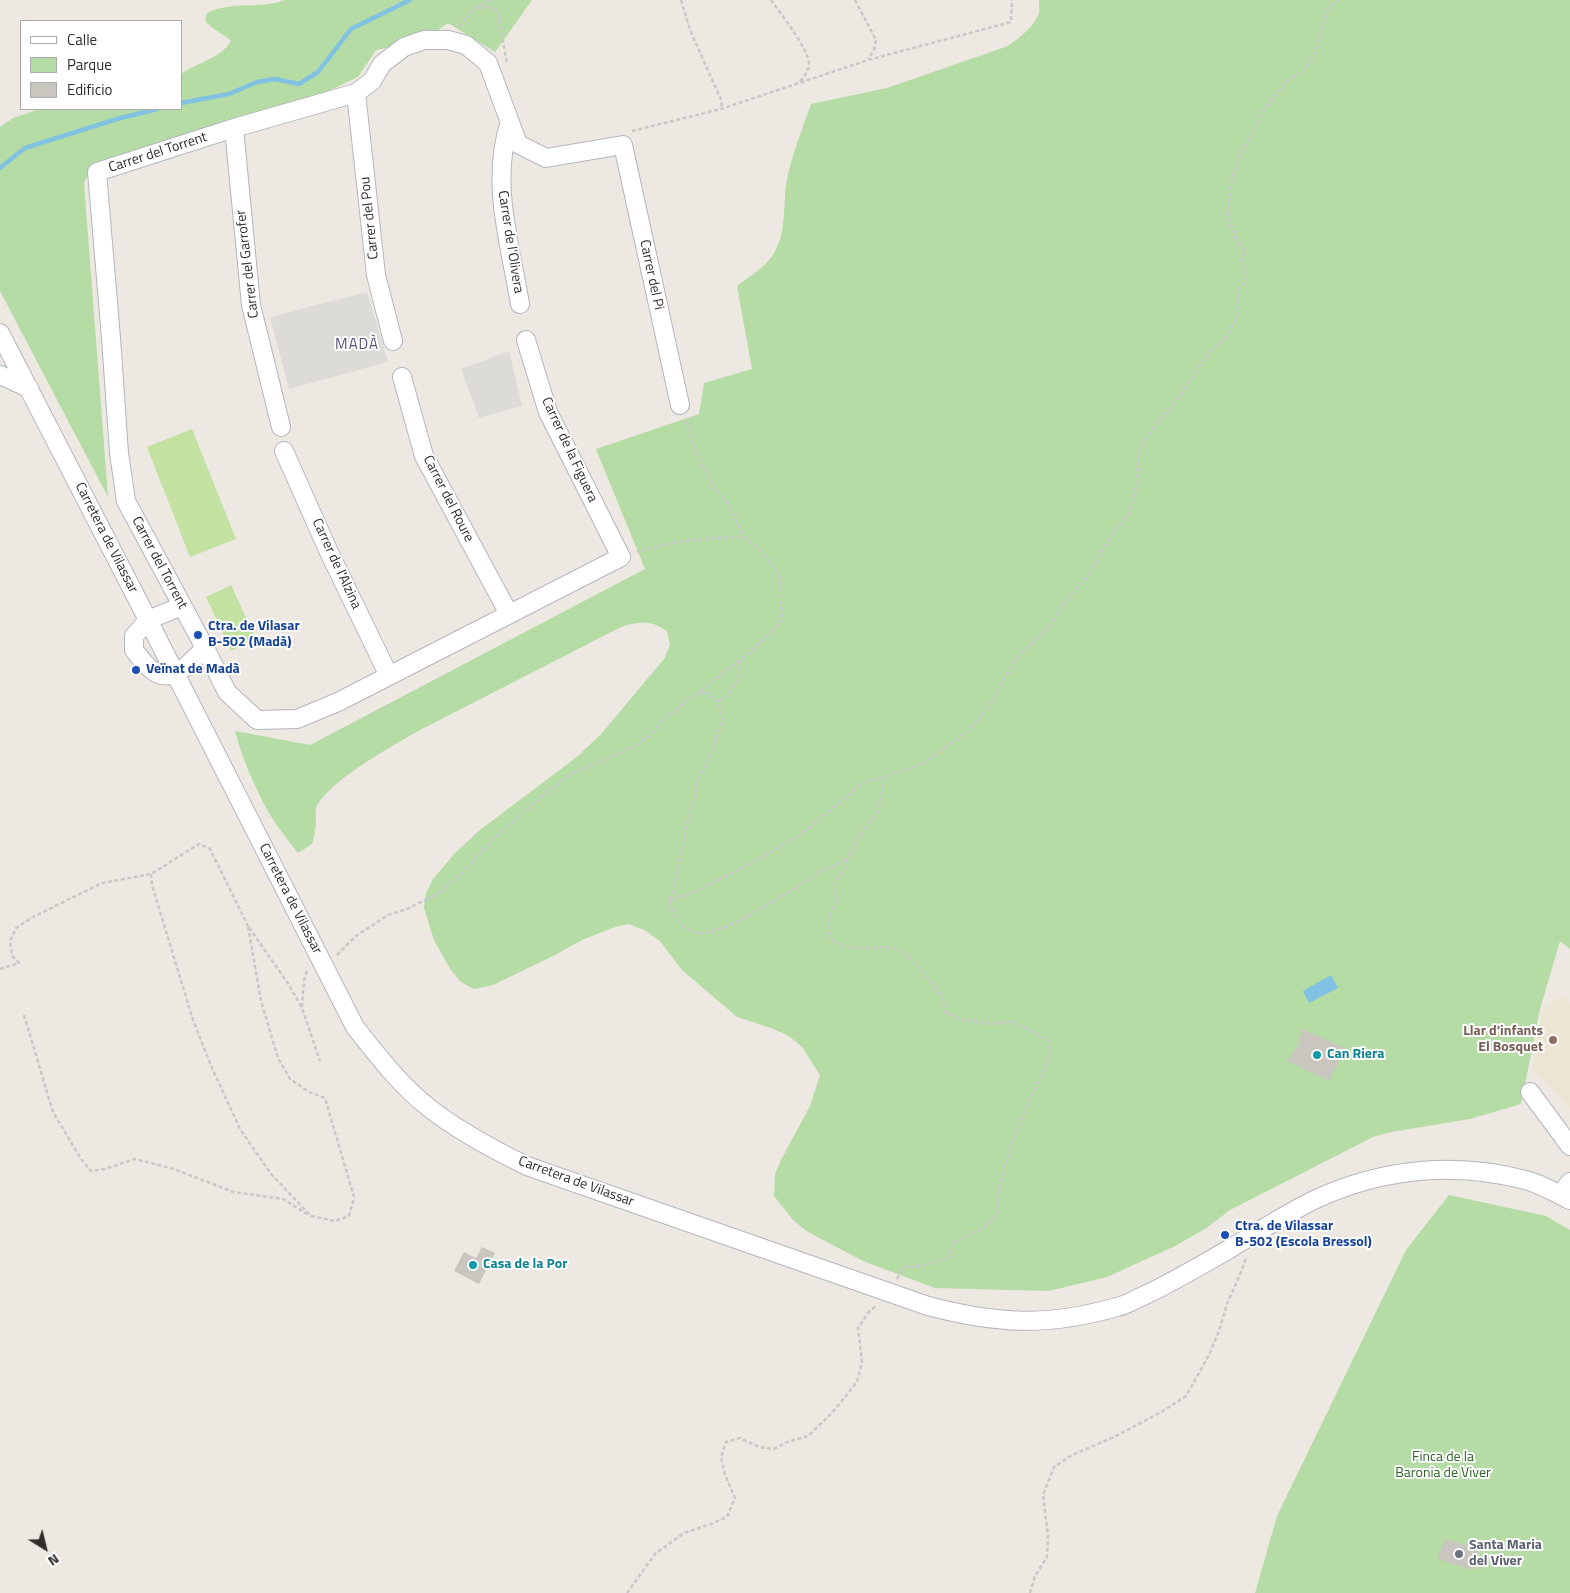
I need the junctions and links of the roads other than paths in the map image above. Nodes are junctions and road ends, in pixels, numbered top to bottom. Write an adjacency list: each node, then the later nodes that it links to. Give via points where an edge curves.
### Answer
1 (356, 93): 2 (street, Carrer del Torrent, via 372,81 382,64 404,46 424,40 448,40 466,45 488,63); 3 (street, Carrer del Torrent); 8 (street, Carrer del Pou, via 376,275)
2 (510, 122): 4 (street, Carrer del Torrent, via 518,144 546,158); 5 (street, Carrer de l'Olivera, via 504,139 500,189)
3 (234, 128): 14 (street, Carrer del Garrofer, via 251,305); 17 (street, Carrer del Torrent, via 97,172 119,453 126,501)
4 (624, 139): 13 (street, Carrer del Pi)
5 (520, 304)
6 (0, 333): 9 (street, Carretera de Vilassar)
7 (526, 340): 16 (street, Carrer de la Figuera, via 548,412)
8 (393, 341)
9 (5, 356): 12 (street, Carretera de Vilassar)
10 (0, 375): 12 (street)
11 (402, 377): 18 (street, Carrer del Roure, via 424,456)
12 (29, 388): 19 (street, Carretera de Vilassar)
13 (680, 405)
14 (281, 427)
15 (284, 452): 22 (street, Carrer de l'Alzina)
16 (621, 557): 18 (street, Carrer del Torrent)
17 (182, 606): 19 (street); 20 (street, Carrer del Torrent)
18 (509, 614): 22 (street, Carrer del Torrent)
19 (148, 620): 21 (street, Carretera de Vilassar); 21 (street, via 134,636 134,650 148,668 162,675)
20 (205, 648): 21 (street); 22 (street, Carrer del Torrent, via 227,692 257,720 297,719)
21 (176, 674): 25 (street, Carretera de Vilassar, via 355,1027 389,1069 427,1107 475,1140 527,1166 928,1306 961,1314 1033,1322 1066,1319 1119,1307 1179,1279 1316,1200 1375,1178 1428,1169 1481,1170)
22 (389, 676)
23 (1530, 1092): 24 (street)
24 (1570, 1146)
25 (1567, 1192)

